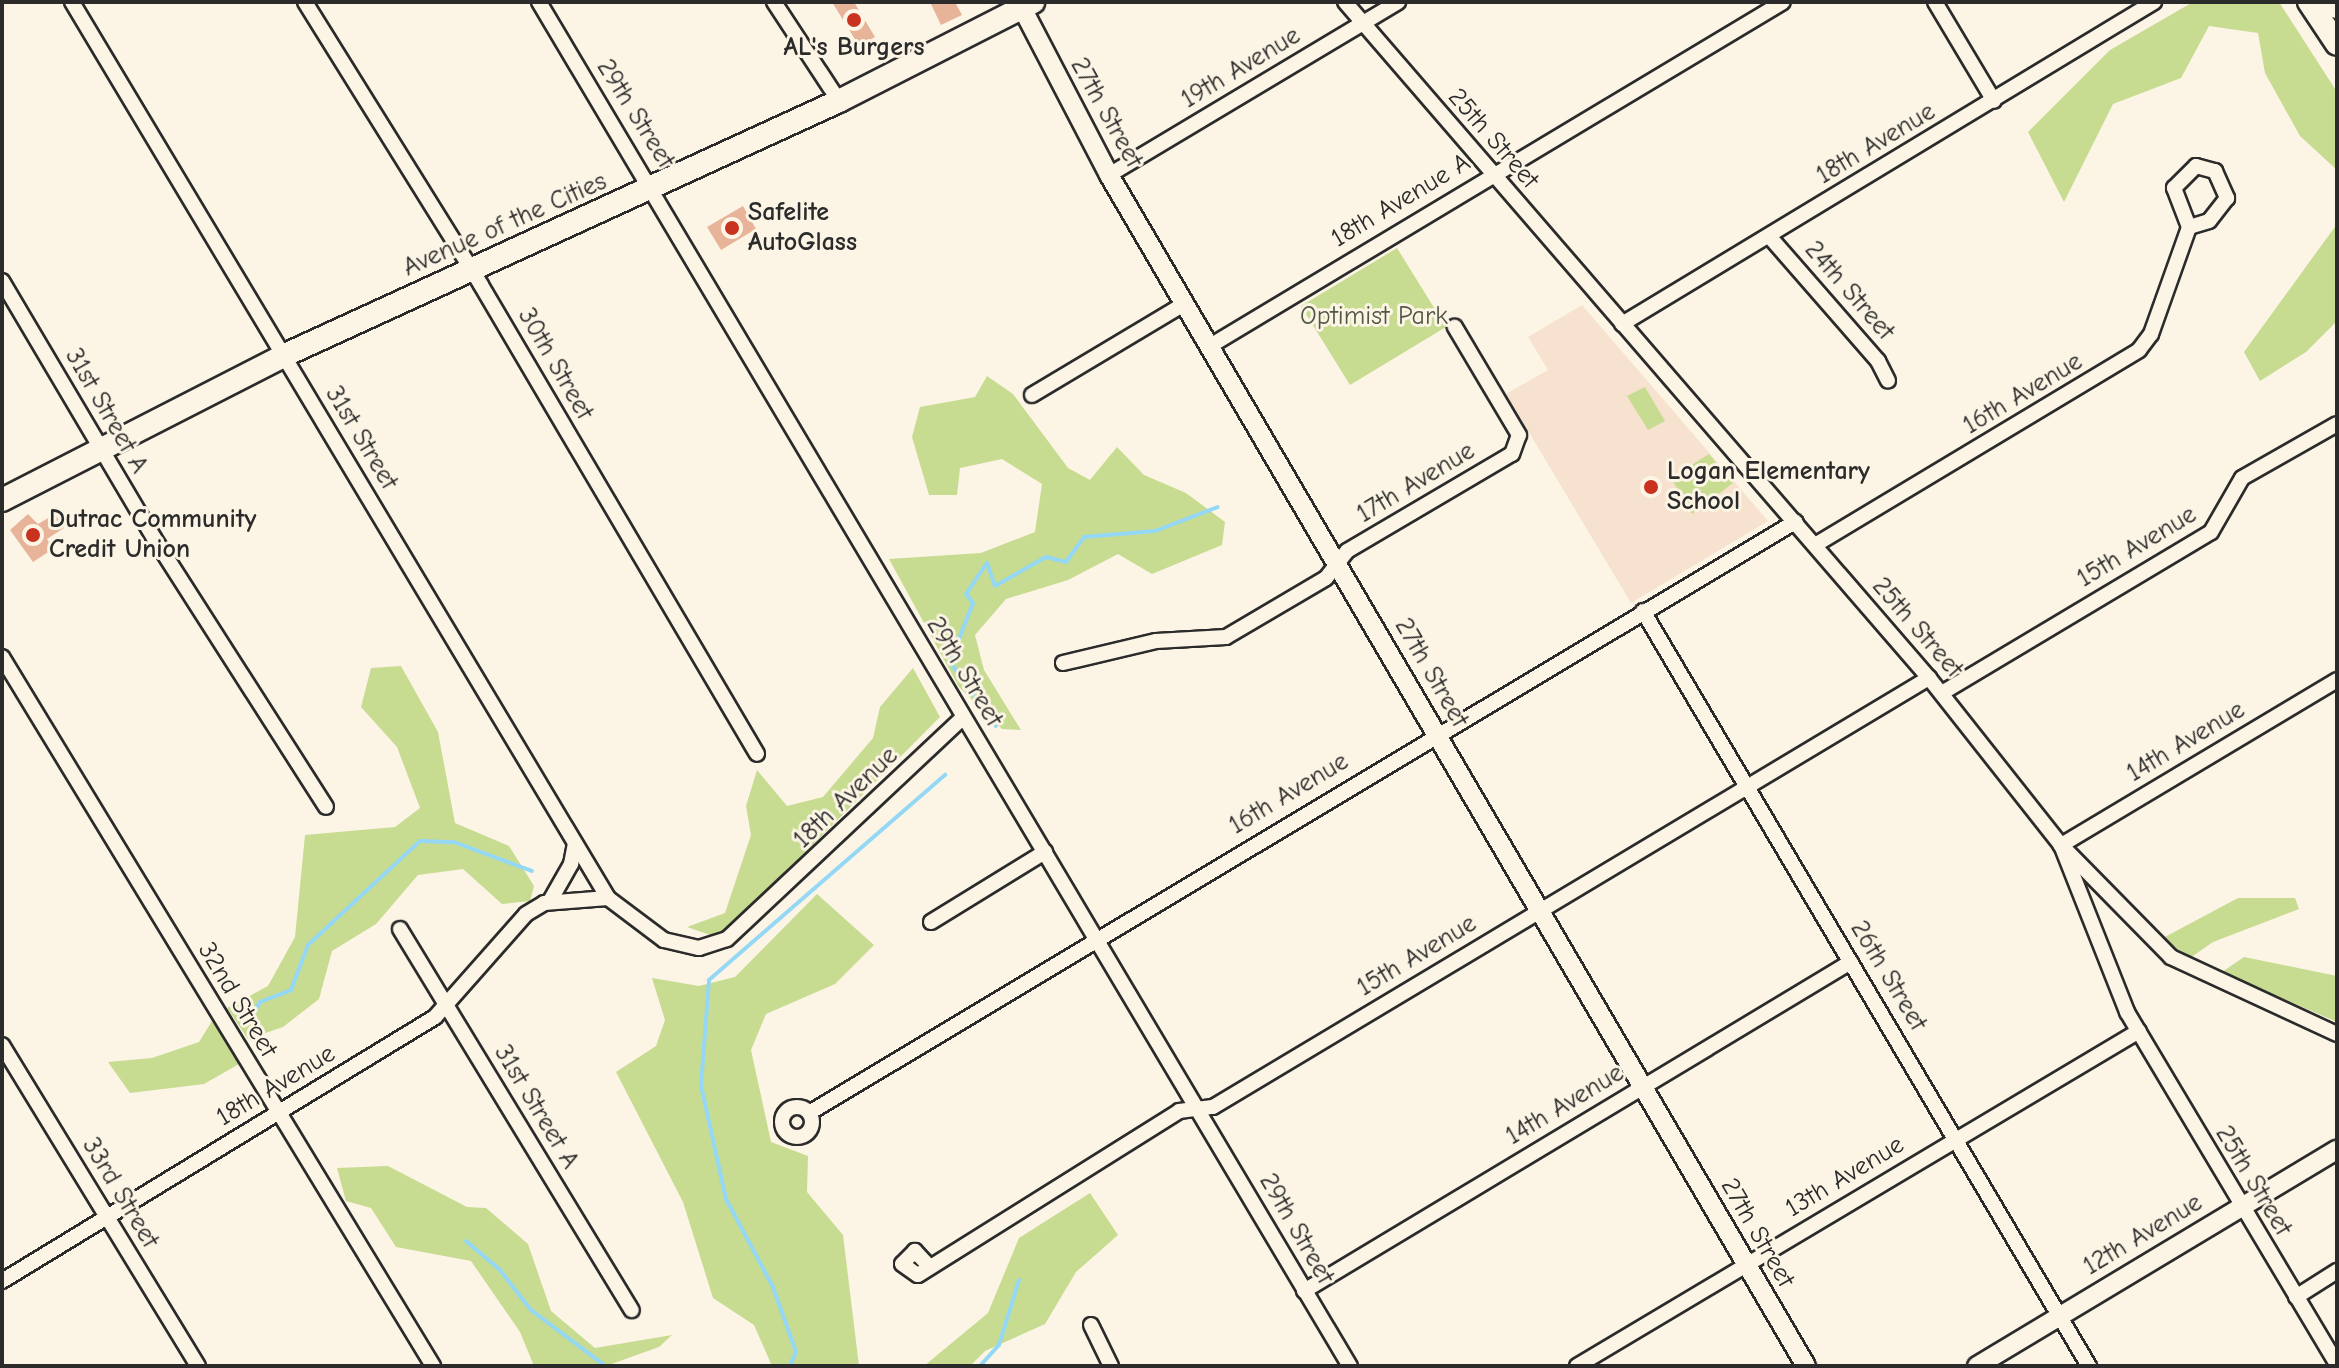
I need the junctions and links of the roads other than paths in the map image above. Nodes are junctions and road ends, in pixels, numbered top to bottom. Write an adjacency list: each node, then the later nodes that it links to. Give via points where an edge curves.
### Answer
1 (72, 2): 27 (street, 31st Street)
2 (305, 2): 21 (street, 30th Street)
3 (539, 2): 18 (street, 29th Street)
4 (774, 2): 14 (street)
5 (1345, 2): 12 (street, 25th Street)
6 (1398, 2): 12 (street, 19th Avenue)
7 (1783, 2): 17 (street, 18th Avenue A)
8 (1935, 2): 15 (street)
9 (2154, 2): 15 (street, 18th Avenue)
10 (2309, 2): 13 (main road)
11 (1024, 4): 14 (main road, Avenue of the Cities); 16 (street, 27th Street)
12 (1364, 23): 16 (street, 19th Avenue); 17 (street, 25th Street)
13 (2337, 44)
14 (839, 101): 18 (main road, Avenue of the Cities)
15 (1994, 101): 20 (street, 18th Avenue)
16 (1109, 175): 23 (street, 27th Street)
17 (1492, 175): 24 (street, 25th Street); 26 (street, 18th Avenue A)
18 (653, 188): 21 (main road, Avenue of the Cities); 42 (street, 29th Street)
19 (2189, 227): 19 (street, via 2209,221 2224,205 2226,189 2215,171 2196,166 2176,182 2173,198); 34 (street, 16th Avenue, via 2139,350)
20 (1769, 236): 24 (street, 18th Avenue); 28 (street, 24th Street, via 1878,361)
21 (472, 271): 27 (main road, Avenue of the Cities); 44 (street, 30th Street)
22 (2, 281): 31 (street, 31st Street A)
23 (1184, 304): 26 (street, 27th Street); 29 (street)
24 (1622, 324): 33 (street, 25th Street)
25 (1455, 327): 35 (street, 17th Avenue, via 1520,445 1347,551)
26 (1210, 346): 35 (street, 27th Street)
27 (285, 355): 31 (main road, Avenue of the Cities); 47 (street, 31st Street)
28 (1888, 381)
29 (1032, 395)
30 (2337, 424): 41 (street, 15th Avenue, via 2242,478 2211,532)
31 (100, 450): 32 (main road, Avenue of the Cities); 46 (street, 31st Street A)
32 (2, 500)
33 (1795, 522): 34 (street, 25th Street); 36 (street, 16th Avenue)
34 (1815, 545): 39 (street, 25th Street)
35 (1337, 563): 38 (street, 17th Avenue, via 1326,578 1226,637 1156,641); 43 (street, 27th Street)
36 (1643, 611): 43 (street, 16th Avenue); 45 (street, 26th Street)
37 (2, 657): 63 (street, 32nd Street)
38 (1063, 663)
39 (1929, 678): 41 (street, 25th Street); 45 (street, 15th Avenue)
40 (2337, 680): 48 (street, 14th Avenue)
41 (1942, 693): 48 (street, 25th Street)
42 (962, 718): 49 (street, 29th Street); 50 (street, 18th Avenue, via 727,939 699,948 664,940)
43 (1436, 735): 52 (street, 27th Street); 55 (street, 16th Avenue)
44 (757, 754)
45 (1749, 787): 52 (street, 15th Avenue); 56 (street, 26th Street)
46 (326, 807)
47 (575, 843): 50 (street, 31st Street); 51 (street, 18th Avenue, via 571,864)
48 (2061, 845): 58 (street, 25th Street); 59 (street, via 2171,957)
49 (1045, 852): 53 (street); 55 (street, 29th Street)
50 (608, 898): 51 (street)
51 (550, 901): 57 (street, 18th Avenue, via 526,914)
52 (1538, 911): 61 (street, 27th Street); 62 (street, 15th Avenue, via 1213,1107)
53 (931, 922)
54 (400, 929): 57 (street, 31st Street A)
55 (1097, 938): 62 (street, 29th Street); 64 (street, 16th Avenue)
56 (1851, 962): 61 (street, 14th Avenue); 65 (street, 26th Street)
57 (447, 1006): 63 (street, 18th Avenue); 75 (street, 31st Street A)
58 (2139, 1031): 65 (street, 13th Avenue); 67 (street, 25th Street)
59 (2337, 1034)
60 (2, 1045): 68 (street, 33rd Street)
61 (1641, 1087): 70 (street, 27th Street); 73 (street, 14th Avenue)
62 (1198, 1109): 69 (street, 15th Avenue, via 1179,1111); 73 (street, 29th Street)
63 (278, 1113): 68 (street, 18th Avenue); 80 (street, 32nd Street)
64 (809, 1113)
65 (1958, 1139): 70 (street, 13th Avenue); 76 (street, 26th Street)
66 (2337, 1150): 67 (street, 12th Avenue)
67 (2239, 1207): 74 (street, 25th Street); 76 (street, 12th Avenue)
68 (107, 1217): 72 (street, 18th Avenue); 79 (street, 33rd Street)
69 (927, 1264)
70 (1745, 1264): 83 (street, 13th Avenue); 84 (street, 27th Street)
71 (2337, 1271): 74 (street)
72 (2, 1281)
73 (1304, 1291): 82 (street, 29th Street)
74 (2296, 1297): 78 (street, 25th Street)
75 (632, 1310)
76 (2061, 1316): 85 (street, 12th Avenue); 86 (street, 26th Street)
77 (1091, 1325): 81 (street)
78 (2337, 1364)
79 (198, 1366)
80 (433, 1366)
81 (1111, 1366)
82 (1350, 1366)
83 (1577, 1366)
84 (1806, 1366)
85 (1977, 1366)
86 (2089, 1366)

